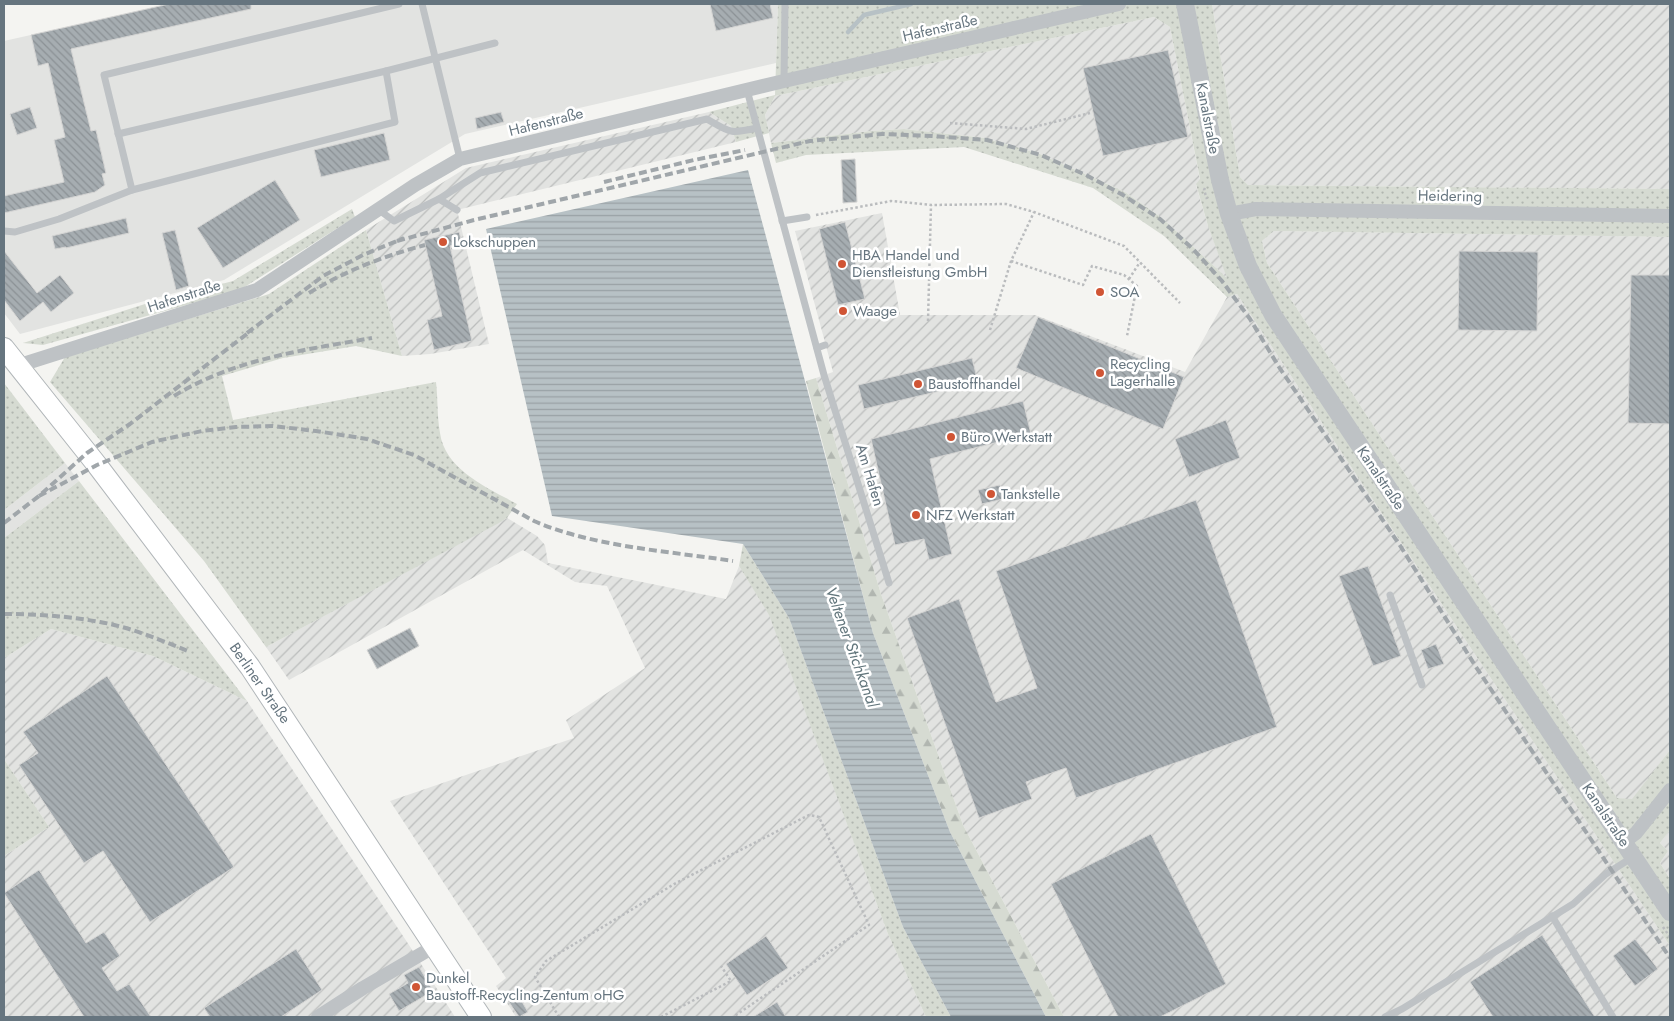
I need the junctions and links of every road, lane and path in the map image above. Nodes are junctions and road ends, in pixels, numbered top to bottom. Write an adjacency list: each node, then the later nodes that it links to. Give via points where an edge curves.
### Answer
1 (399, 4): 14 (lane, via 104,75)
2 (422, 4): 7 (lane)
3 (785, 4): 9 (lane)
4 (1119, 4): 9 (street, Hafenstraße)
5 (1185, 4): 22 (street, Kanalstraße)
6 (495, 43): 7 (lane)
7 (435, 58): 8 (lane); 15 (lane)
8 (386, 71): 14 (lane); 16 (lane, via 395,122)
9 (784, 81): 10 (street, Hafenstraße)
10 (747, 90): 13 (lane); 15 (street, Hafenstraße)
11 (1090, 113): 12 (path, via 1026,129)
12 (950, 123)
13 (758, 131): 17 (lane, via 736,133 707,119 480,173); 25 (lane, Am Hafen)
14 (118, 134): 16 (lane)
15 (460, 160): 19 (street, Hafenstraße)
16 (132, 190): 26 (lane, via 59,220)
17 (439, 199): 19 (lane, via 394,221); 20 (lane)
18 (930, 205): 21 (path, via 1006,204); 24 (path, via 891,201); 31 (path)
19 (379, 210): 37 (street, Hafenstraße, via 257,290)
20 (457, 210)
21 (1034, 212): 27 (path); 28 (path, via 1124,246)
22 (1229, 214): 23 (street, Heidering, via 1256,208); 42 (street, Kanalstraße, via 1248,266 1273,315)
23 (1670, 216)
24 (807, 217): 25 (lane)
25 (782, 221): 36 (lane, Am Hafen)
26 (4, 232)
27 (1011, 261): 29 (path, via 1083,285 1092,266); 32 (path)
28 (1140, 262): 29 (path); 30 (path)
29 (1129, 279): 33 (path, via 1137,286)
30 (1180, 303)
31 (928, 320)
32 (990, 330)
33 (1127, 336)
34 (825, 345): 36 (lane)
35 (4, 348): 37 (main road, Berliner Straße)
36 (817, 348): 38 (lane, Am Hafen)
37 (17, 366): 46 (main road, Berliner Straße, via 103,472 250,668)
38 (889, 583)
39 (1390, 595): 40 (lane)
40 (1422, 685)
41 (1670, 790): 42 (street, via 1636,833)
42 (1624, 842): 43 (street, Kanalstraße)
43 (1634, 857): 44 (street, Kanalstraße); 45 (lane, via 1606,874 1573,904)
44 (1670, 912)
45 (1552, 916): 53 (lane); 54 (lane)
46 (435, 946): 48 (street); 49 (main road, Berliner Straße)
47 (721, 966): 51 (path, via 731,980)
48 (318, 1017)
49 (481, 1017)
50 (559, 1017): 52 (path, via 535,977 546,961 676,884 809,815 819,817 869,925)
51 (661, 1017)
52 (733, 1017)
53 (1385, 1017)
54 (1613, 1017)

